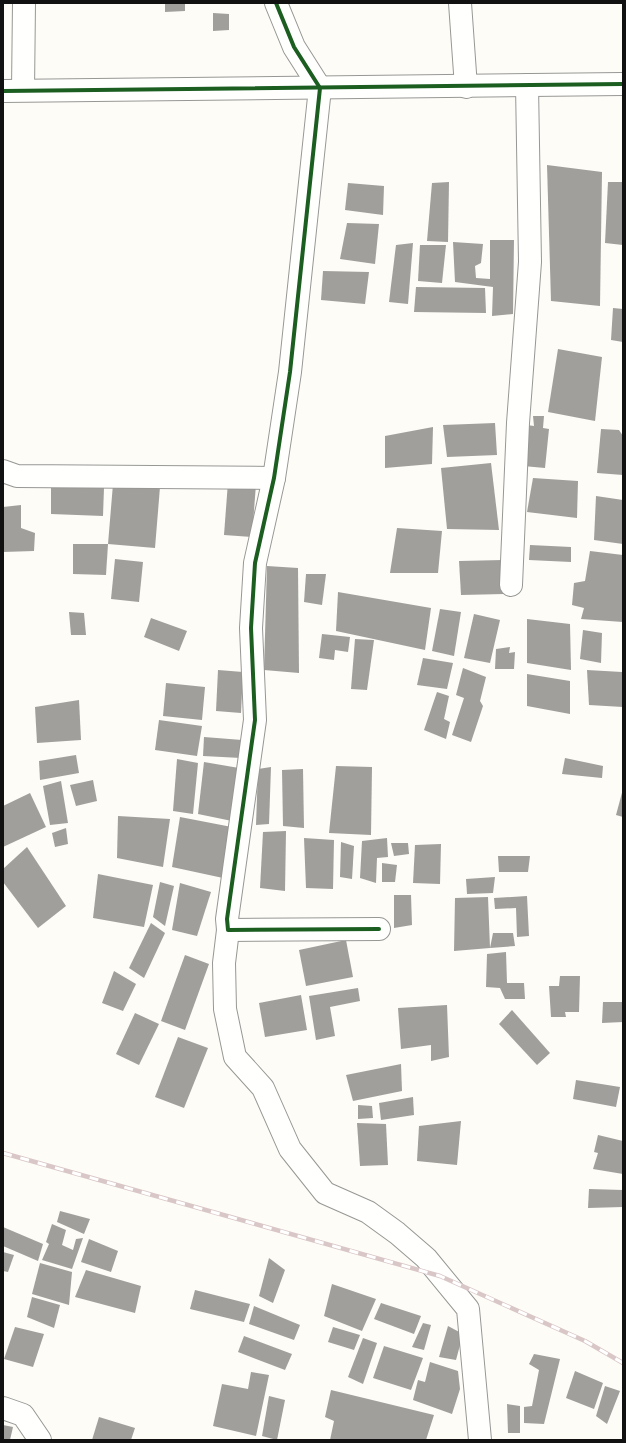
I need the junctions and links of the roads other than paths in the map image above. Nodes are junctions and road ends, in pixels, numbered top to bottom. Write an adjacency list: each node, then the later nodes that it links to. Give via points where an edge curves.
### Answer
1 (24, 3): 8 (street)
2 (276, 3): 7 (street, via 294,47)
3 (460, 3): 6 (street)
4 (623, 84): 5 (street)
5 (527, 85): 6 (street); 11 (street, via 530,262 518,423)
6 (466, 87): 7 (street)
7 (320, 88): 8 (street); 10 (street, via 290,372)
8 (13, 91)
9 (3, 471): 10 (street, via 17,476)
10 (274, 478): 13 (street, via 255,563 251,628 255,720 227,919)
11 (511, 585)
12 (379, 929): 13 (street)
13 (228, 930): 16 (street, via 224,963 225,1009 235,1057 263,1088 290,1149 325,1193 368,1212 397,1233 426,1258 468,1308)
14 (3, 1408): 15 (street, via 23,1415)
15 (40, 1440)
16 (480, 1440)

